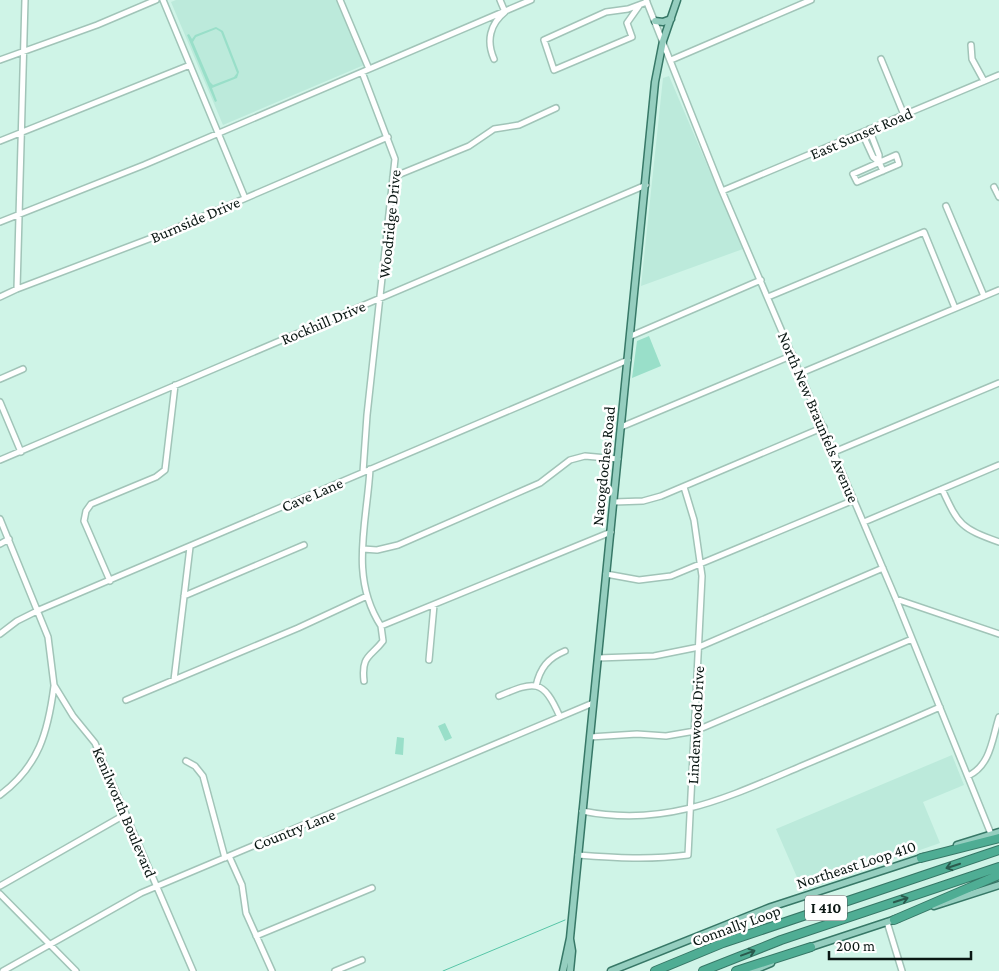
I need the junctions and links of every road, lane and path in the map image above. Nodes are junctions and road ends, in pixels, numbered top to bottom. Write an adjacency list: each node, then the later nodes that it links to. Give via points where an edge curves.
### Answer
1 (25, 0): 16 (street)
2 (156, 0): 16 (street)
3 (163, 0): 21 (street)
4 (342, 0): 22 (street)
5 (500, 0): 11 (street)
6 (532, 0): 11 (street)
7 (677, 0): 12 (main road, Nacogdoches Road)
8 (811, 0): 20 (street)
9 (647, 1): 10 (street); 13 (street, North New Braunfels Avenue)
10 (639, 6): 10 (street, via 606,12 544,40 554,70 632,37 627,22)
11 (505, 12): 17 (street, via 491,32 490,48); 22 (street)
12 (671, 19): 13 (main road); 14 (main road, Nacogdoches Road)
13 (655, 21): 14 (street, North New Braunfels Avenue)
14 (664, 41): 20 (street, North New Braunfels Avenue); 41 (main road, Nacogdoches Road, via 655,82)
15 (971, 45): 25 (street, via 972,60)
16 (24, 52): 19 (street); 29 (street)
17 (494, 59)
18 (881, 59): 27 (street)
19 (0, 60)
20 (671, 60): 43 (street, North New Braunfels Avenue)
21 (190, 65): 29 (street); 31 (street)
22 (369, 69): 23 (street)
23 (362, 72): 31 (street); 32 (street, Woodridge Drive)
24 (999, 75): 25 (street, East Sunset Road)
25 (984, 81): 27 (street, East Sunset Road)
26 (556, 108): 39 (street, via 519,124 494,129 469,146)
27 (904, 115): 28 (street, East Sunset Road)
28 (869, 129): 30 (street, East Sunset Road); 34 (street)
29 (21, 132): 33 (street); 47 (street)
30 (862, 132): 35 (street); 43 (street, East Sunset Road)
31 (218, 133): 45 (street); 47 (street)
32 (388, 137): 39 (street, Woodridge Drive, via 395,159); 45 (street, Burnside Drive)
33 (0, 141)
34 (876, 148): 35 (street); 36 (street)
35 (870, 150): 36 (street)
36 (879, 162): 37 (street); 38 (street); 38 (street, via 896,155 899,164)
37 (863, 169): 40 (street); 40 (street, via 853,174 857,182)
38 (883, 171): 40 (street)
39 (393, 177): 52 (street, Woodridge Drive)
40 (867, 178)
41 (646, 185): 52 (street, Rockhill Drive); 57 (main road, Nacogdoches Road)
42 (994, 187): 44 (street)
43 (722, 191): 49 (street, North New Braunfels Avenue)
44 (999, 197)
45 (245, 198): 50 (street, Burnside Drive, via 162,234)
46 (946, 206): 53 (street)
47 (18, 214): 48 (street); 50 (street)
48 (0, 222)
49 (761, 280): 55 (street, North New Braunfels Avenue); 57 (street)
50 (17, 288): 54 (street, Burnside Drive)
51 (999, 290): 53 (street)
52 (381, 296): 64 (street, Rockhill Drive); 74 (street, Woodridge Drive)
53 (984, 296): 56 (street)
54 (0, 297)
55 (768, 297): 56 (street, via 924,232); 58 (street, North New Braunfels Avenue)
56 (955, 308): 61 (street)
57 (631, 336): 59 (main road, Nacogdoches Road)
58 (793, 355): 61 (street, North New Braunfels Avenue); 66 (street)
59 (628, 360): 66 (main road, Nacogdoches Road); 73 (street, Cave Lane)
60 (23, 368): 62 (street)
61 (800, 373): 67 (street, North New Braunfels Avenue)
62 (0, 379)
63 (999, 383): 69 (street)
64 (176, 385): 68 (street, Rockhill Drive); 91 (street, via 165,470 156,477 91,504 86,510 84,520)
65 (0, 402): 68 (street)
66 (621, 427): 70 (main road, Nacogdoches Road)
67 (824, 427): 69 (street, North New Braunfels Avenue); 75 (street)
68 (21, 452): 71 (street, Rockhill Drive)
69 (834, 452): 77 (street, North New Braunfels Avenue)
70 (618, 458): 78 (main road, Nacogdoches Road); 87 (street, via 577,458 540,483 398,545 377,550)
71 (0, 460)
72 (999, 465): 76 (street)
73 (370, 469): 74 (street, Cave Lane); 87 (street)
74 (363, 472): 86 (street, Cave Lane)
75 (684, 487): 78 (street, via 644,501); 88 (street, Lindenwood Drive, via 694,520)
76 (942, 489): 80 (street); 83 (street, via 964,528)
77 (854, 500): 80 (street, North New Braunfels Avenue); 88 (street)
78 (614, 502): 81 (main road, Nacogdoches Road)
79 (0, 520): 82 (street, Kenilworth Boulevard)
80 (864, 522): 89 (street, North New Braunfels Avenue)
81 (611, 532): 90 (main road, Nacogdoches Road); 95 (street)
82 (9, 539): 84 (street); 96 (street, Kenilworth Boulevard)
83 (999, 542)
84 (0, 544)
85 (304, 545): 92 (street)
86 (190, 546): 91 (street, Cave Lane); 92 (street)
87 (363, 549): 93 (street, via 361,574)
88 (701, 565): 90 (street, via 650,580 629,580); 101 (street, Lindenwood Drive)
89 (883, 568): 94 (street, North New Braunfels Avenue); 101 (street)
90 (606, 574): 103 (main road, Nacogdoches Road)
91 (110, 581): 96 (street, Cave Lane)
92 (184, 596): 105 (street)
93 (367, 596): 97 (street); 105 (street)
94 (896, 600): 99 (street); 100 (street, North New Braunfels Avenue)
95 (434, 605): 97 (street); 104 (street)
96 (39, 610): 98 (street, Cave Lane); 107 (street, Kenilworth Boulevard, via 50,644)
97 (381, 626): 106 (street, via 383,641 368,656)
98 (0, 634)
99 (999, 634)
100 (912, 638): 112 (street, North New Braunfels Avenue); 115 (street)
101 (699, 647): 103 (street, via 654,656); 115 (street, Lindenwood Drive)
102 (565, 651): 108 (street, via 548,661 539,673)
103 (598, 658): 111 (main road, Nacogdoches Road)
104 (429, 660)
105 (174, 680): 110 (street)
106 (364, 681)
107 (54, 685): 119 (street, via 49,721 39,749 17,780); 122 (street, Kenilworth Boulevard, via 95,743)
108 (536, 686): 109 (street, via 522,687); 114 (street, via 547,692)
109 (499, 696)
110 (126, 700)
111 (593, 703): 114 (street, Country Lane); 116 (main road, Nacogdoches Road)
112 (940, 707): 118 (street, North New Braunfels Avenue); 120 (street, via 728,797)
113 (999, 716): 118 (street, via 985,762)
114 (560, 717): 127 (street, Country Lane)
115 (695, 731): 116 (street, via 666,736); 120 (street, Lindenwood Drive)
116 (590, 737): 121 (main road, Nacogdoches Road)
117 (186, 761): 127 (street, via 203,776)
118 (968, 776): 124 (street, North New Braunfels Avenue)
119 (0, 795)
120 (690, 809): 121 (street, via 646,816); 126 (street, Lindenwood Drive, via 688,855 622,860)
121 (582, 811): 126 (main road, Nacogdoches Road)
122 (126, 814): 131 (street); 133 (street, Kenilworth Boulevard)
123 (999, 832): 124 (main road)
124 (995, 836): 128 (highway)
125 (999, 850): 152 (highway, Connally Loop / I 410, one-way to 152, via 732,940)
126 (578, 855): 138 (main road, Nacogdoches Road)
127 (227, 857): 133 (street, Country Lane); 137 (street, via 242,885 244,906)
128 (921, 858): 151 (main road, Northeast Loop 410, via 771,907)
129 (999, 867): 153 (highway, Connally Loop / I 410, one-way to 129, via 781,940)
130 (999, 875): 136 (highway)
131 (0, 886)
132 (999, 886): 136 (main road)
133 (157, 887): 139 (street, Country Lane); 145 (street, Kenilworth Boulevard)
134 (372, 888): 137 (street)
135 (0, 894): 139 (street)
136 (890, 921): 140 (main road); 156 (street)
137 (256, 936): 146 (street)
138 (570, 938): 142 (main road, Nacogdoches Road); 148 (main road, Nacogdoches Road)
139 (49, 944): 143 (street, Country Lane); 144 (street)
140 (811, 947): 154 (highway); 155 (main road)
141 (362, 960): 147 (street)
142 (571, 962): 149 (main road, Nacogdoches Road); 150 (main road)
143 (3, 971)
144 (76, 971)
145 (193, 971)
146 (272, 971)
147 (335, 971)
148 (562, 971)
149 (570, 971)
150 (576, 971)
151 (611, 971)
152 (655, 971)
153 (703, 971)
154 (736, 971)
155 (752, 971)
156 (902, 971)

